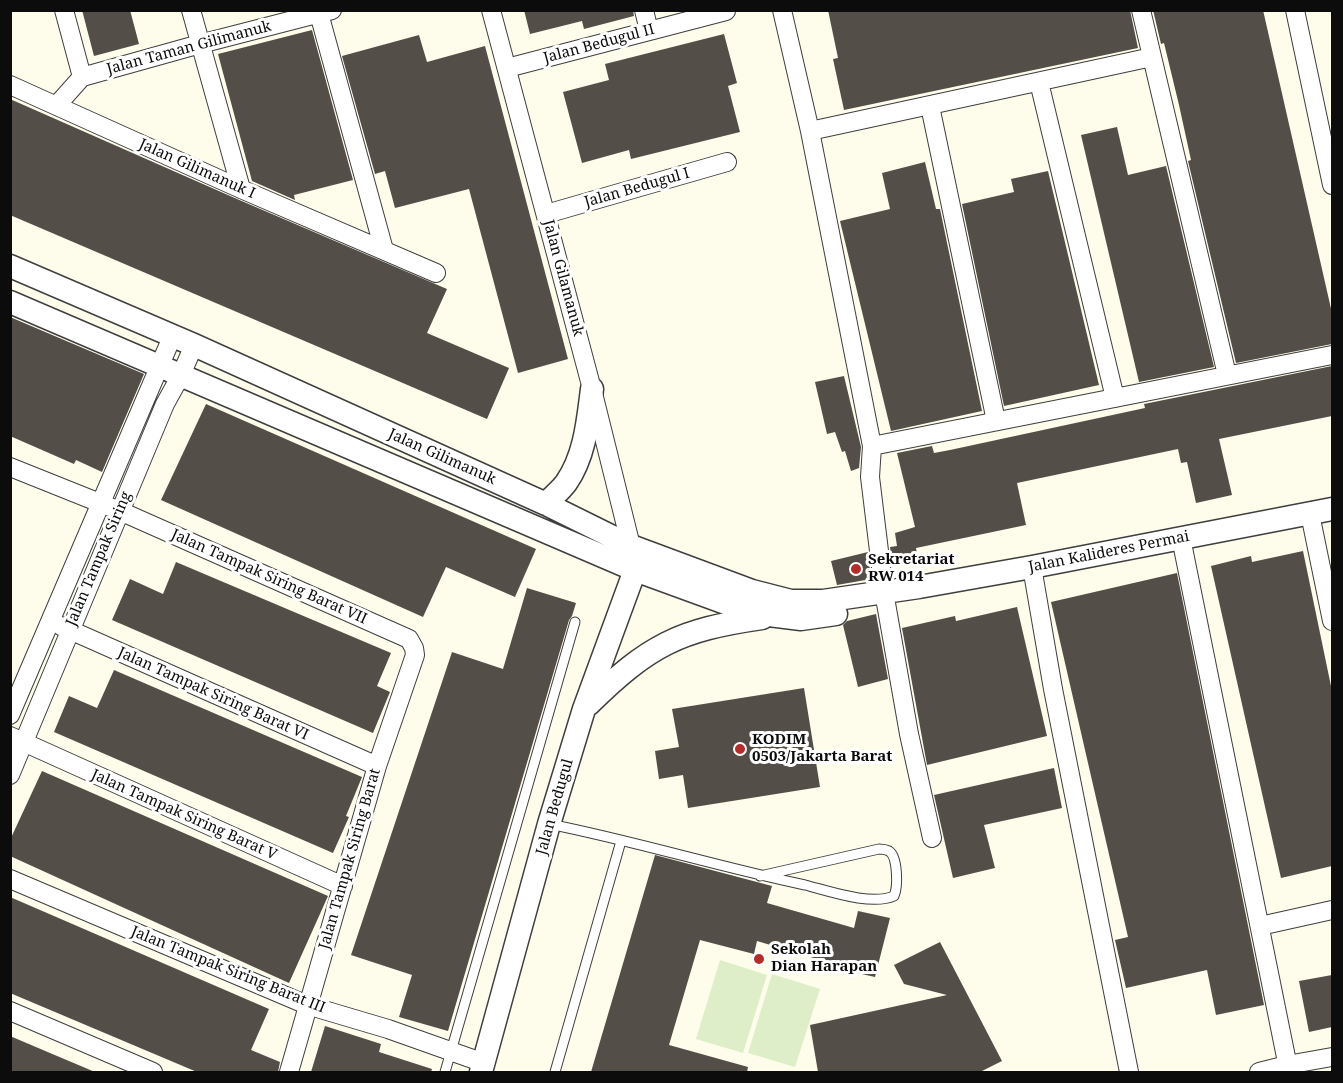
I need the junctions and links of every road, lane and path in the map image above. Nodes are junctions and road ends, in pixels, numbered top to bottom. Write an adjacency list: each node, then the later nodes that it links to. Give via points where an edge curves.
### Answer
1 (64, 10): 14 (street)
2 (191, 10): 11 (street)
3 (491, 10): 13 (street, Jalan Gilamanuk)
4 (644, 10): 10 (street)
5 (726, 10): 10 (street, Jalan Bedugul II)
6 (782, 10): 19 (street)
7 (1141, 10): 12 (street)
8 (1295, 10): 21 (street)
9 (323, 12): 11 (street, Jalan Taman Gilimanuk); 24 (street)
10 (649, 31): 13 (street, Jalan Bedugul II)
11 (200, 44): 14 (street, Jalan Taman Gilimanuk); 22 (street)
12 (1152, 57): 15 (street); 33 (street)
13 (507, 68): 23 (street, Jalan Gilamanuk)
14 (82, 77): 17 (street)
15 (1038, 82): 18 (street); 35 (street)
16 (10, 86): 17 (street, Jalan Gilimanuk I)
17 (57, 105): 22 (street, Jalan Gilimanuk I)
18 (930, 106): 19 (street); 36 (street)
19 (810, 131): 37 (street)
20 (728, 162): 23 (street, Jalan Bedugul I)
21 (1332, 185)
22 (242, 189): 24 (street, Jalan Gilimanuk I)
23 (546, 214): 34 (street, Jalan Gilamanuk)
24 (384, 250): 26 (street, Jalan Gilimanuk I)
25 (10, 266): 28 (street, Jalan Gilimanuk)
26 (436, 273)
27 (10, 302): 31 (street, Jalan Gilimanuk)
28 (172, 337): 29 (street, Jalan Gilimanuk); 31 (street, Jalan Tampak Siring)
29 (194, 345): 32 (street, Jalan Tampak Siring); 40 (street, Jalan Gilimanuk)
30 (1332, 355): 33 (street)
31 (158, 366): 32 (street, Jalan Gilimanuk); 39 (street, Jalan Tampak Siring)
32 (181, 375): 42 (street, Jalan Tampak Siring); 46 (street, Jalan Gilimanuk)
33 (1227, 375): 35 (street)
34 (592, 389): 40 (street, via 586,434 577,463 565,484); 45 (street, Jalan Gilamanuk)
35 (1115, 398): 36 (street)
36 (996, 421): 37 (street)
37 (872, 446): 48 (street, via 870,477)
38 (10, 467): 39 (street, Jalan Tampak Siring Barat VII)
39 (101, 503): 42 (street, Jalan Tampak Siring Barat VII); 51 (street, Jalan Tampak Siring)
40 (546, 504): 45 (street, Jalan Gilimanuk)
41 (1332, 509): 43 (street, Jalan Kalideres Permai)
42 (120, 511): 54 (street, Jalan Tampak Siring); 55 (street, Jalan Tampak Siring Barat VII, via 409,639)
43 (1318, 521): 44 (street, Jalan Kalideres Permai); 52 (street)
44 (1182, 545): 47 (street, Jalan Kalideres Permai); 68 (street)
45 (631, 546): 46 (street, Jalan Bedugul); 49 (street, Jalan Gilimanuk, via 767,596)
46 (635, 570): 50 (street, Jalan Gilimanuk, via 753,613); 56 (street, Jalan Bedugul)
47 (1034, 574): 48 (street, Jalan Kalideres Permai); 79 (street)
48 (885, 598): 49 (street, Jalan Gilimanuk); 62 (street)
49 (824, 609): 50 (street, Jalan Gilimanuk, via 801,619)
50 (775, 616): 56 (street, via 707,628 668,642 633,664)
51 (51, 620): 54 (street, Jalan Tampak Siring Barat VI); 57 (street, Jalan Tampak Siring)
52 (1332, 621)
53 (575, 622): 71 (lane)
54 (69, 631): 58 (street, Jalan Tampak Siring); 59 (street, Jalan Tampak Siring Barat VI)
55 (414, 648): 59 (street, Jalan Tampak Siring Barat, via 415,655)
56 (585, 709): 61 (street, Jalan Bedugul)
57 (10, 715)
58 (18, 740): 60 (street, Jalan Tampak Siring); 66 (street, Jalan Tampak Siring Barat V)
59 (377, 766): 66 (street, Jalan Tampak Siring Barat)
60 (10, 776)
61 (549, 824): 63 (lane); 73 (street, Jalan Bedugul)
62 (932, 838)
63 (621, 841): 64 (lane); 78 (lane)
64 (760, 876): 64 (lane, via 864,898 886,899 894,896 898,887 893,856 888,850 879,849)
65 (10, 879): 69 (street, Jalan Tampak Siring Barat III)
66 (343, 886): 69 (street, Jalan Tampak Siring Barat)
67 (1332, 910): 68 (street)
68 (1260, 926): 74 (street)
69 (307, 1005): 71 (street, Jalan Tampak Siring Barat III); 76 (street, Jalan Tampak Siring Barat)
70 (10, 1011): 75 (street)
71 (451, 1051): 73 (street, Jalan Tampak Siring Barat III); 77 (lane)
72 (1332, 1057): 74 (street)
73 (483, 1068)
74 (1288, 1069): 80 (street)
75 (153, 1072)
76 (289, 1072)
77 (445, 1072)
78 (555, 1072)
79 (1129, 1072)
80 (1259, 1072)

